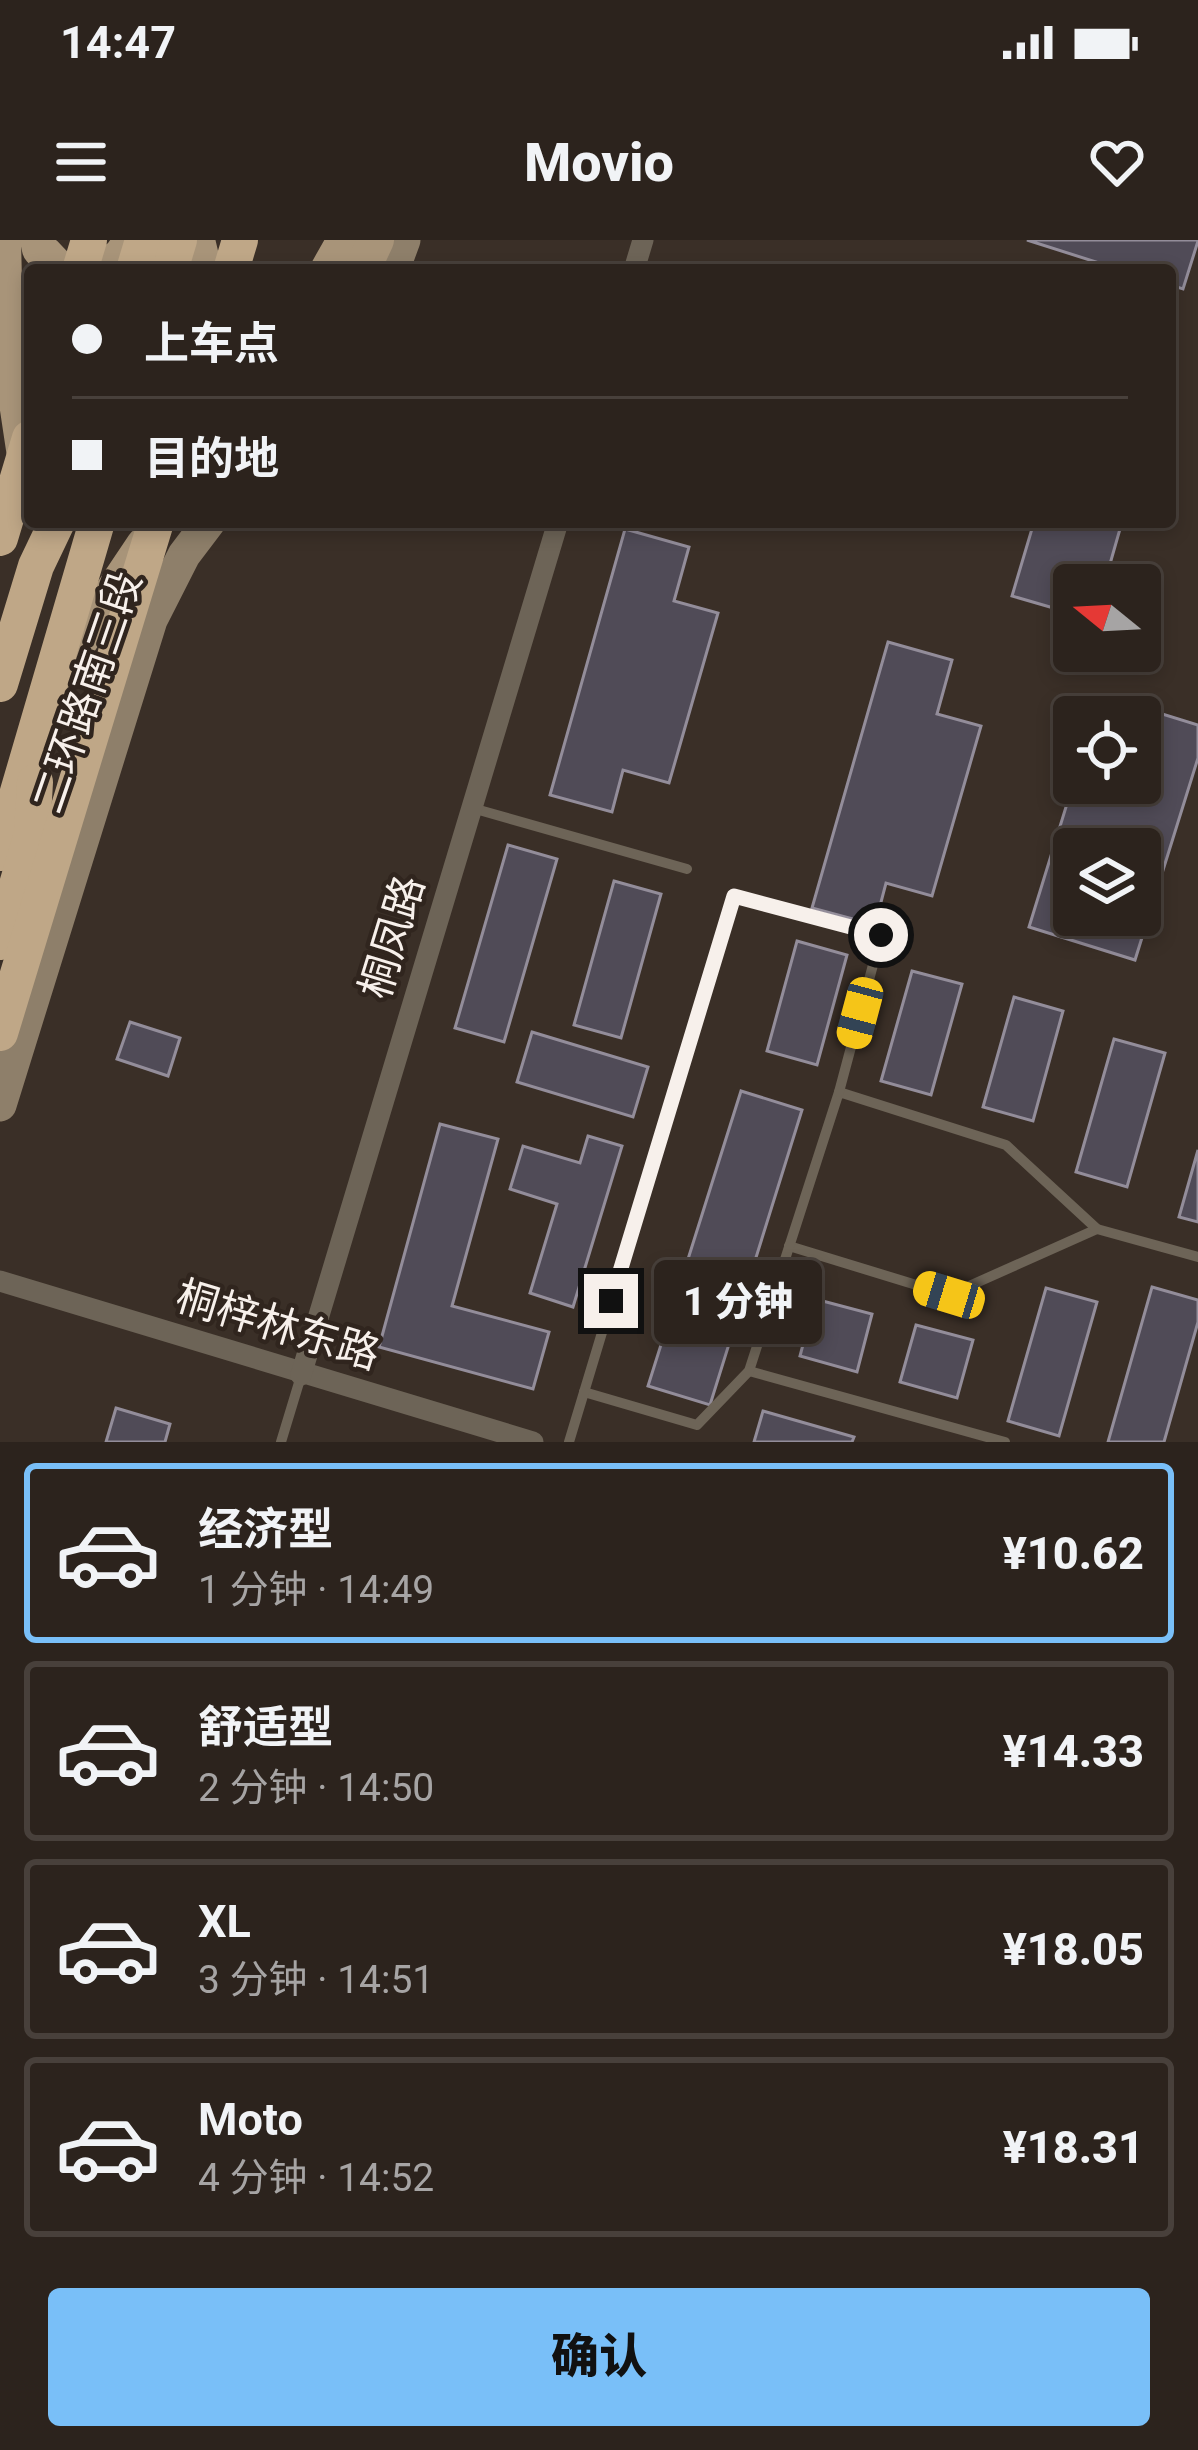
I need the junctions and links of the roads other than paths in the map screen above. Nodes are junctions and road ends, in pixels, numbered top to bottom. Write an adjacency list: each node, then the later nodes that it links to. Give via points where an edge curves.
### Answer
1 (3, 240): 6 (main road, via 5,323)
2 (38, 240): 4 (main road)
3 (132, 240): 5 (main road)
4 (55, 264)
5 (110, 264)
6 (24, 424)
7 (24, 433): 15 (highway, bridge)
8 (34, 528): 16 (main road)
9 (54, 528): 16 (highway)
10 (95, 528): 18 (highway)
11 (154, 528): 18 (main road)
12 (156, 528): 24 (highway, bridge)
13 (204, 528): 26 (main road, 二环路南三段, via 152,620)
14 (556, 528): 20 (street, 桐凤路)
15 (0, 538)
16 (37, 566): 17 (highway)
17 (0, 684)
18 (49, 686): 19 (highway)
19 (37, 728): 21 (highway); 23 (highway, via 32,834)
20 (472, 808): 22 (lane); 32 (street, 桐凤路)
21 (0, 853)
22 (687, 869)
23 (0, 942)
24 (0, 1033)
25 (838, 1092): 27 (lane, via 1006,1144); 28 (lane); 33 (lane, via 881,935 734,896)
26 (0, 1105)
27 (1097, 1229): 28 (lane, via 949,1295); 29 (lane)
28 (789, 1246): 31 (lane)
29 (1198, 1257)
30 (0, 1281): 32 (street, 桐梓林东路)
31 (749, 1371): 33 (lane, via 698,1425); 37 (lane)
32 (301, 1375): 34 (lane); 35 (street, 桐梓林东路)
33 (584, 1392): 36 (lane)
34 (281, 1442)
35 (533, 1442)
36 (569, 1442)
37 (1005, 1442)

